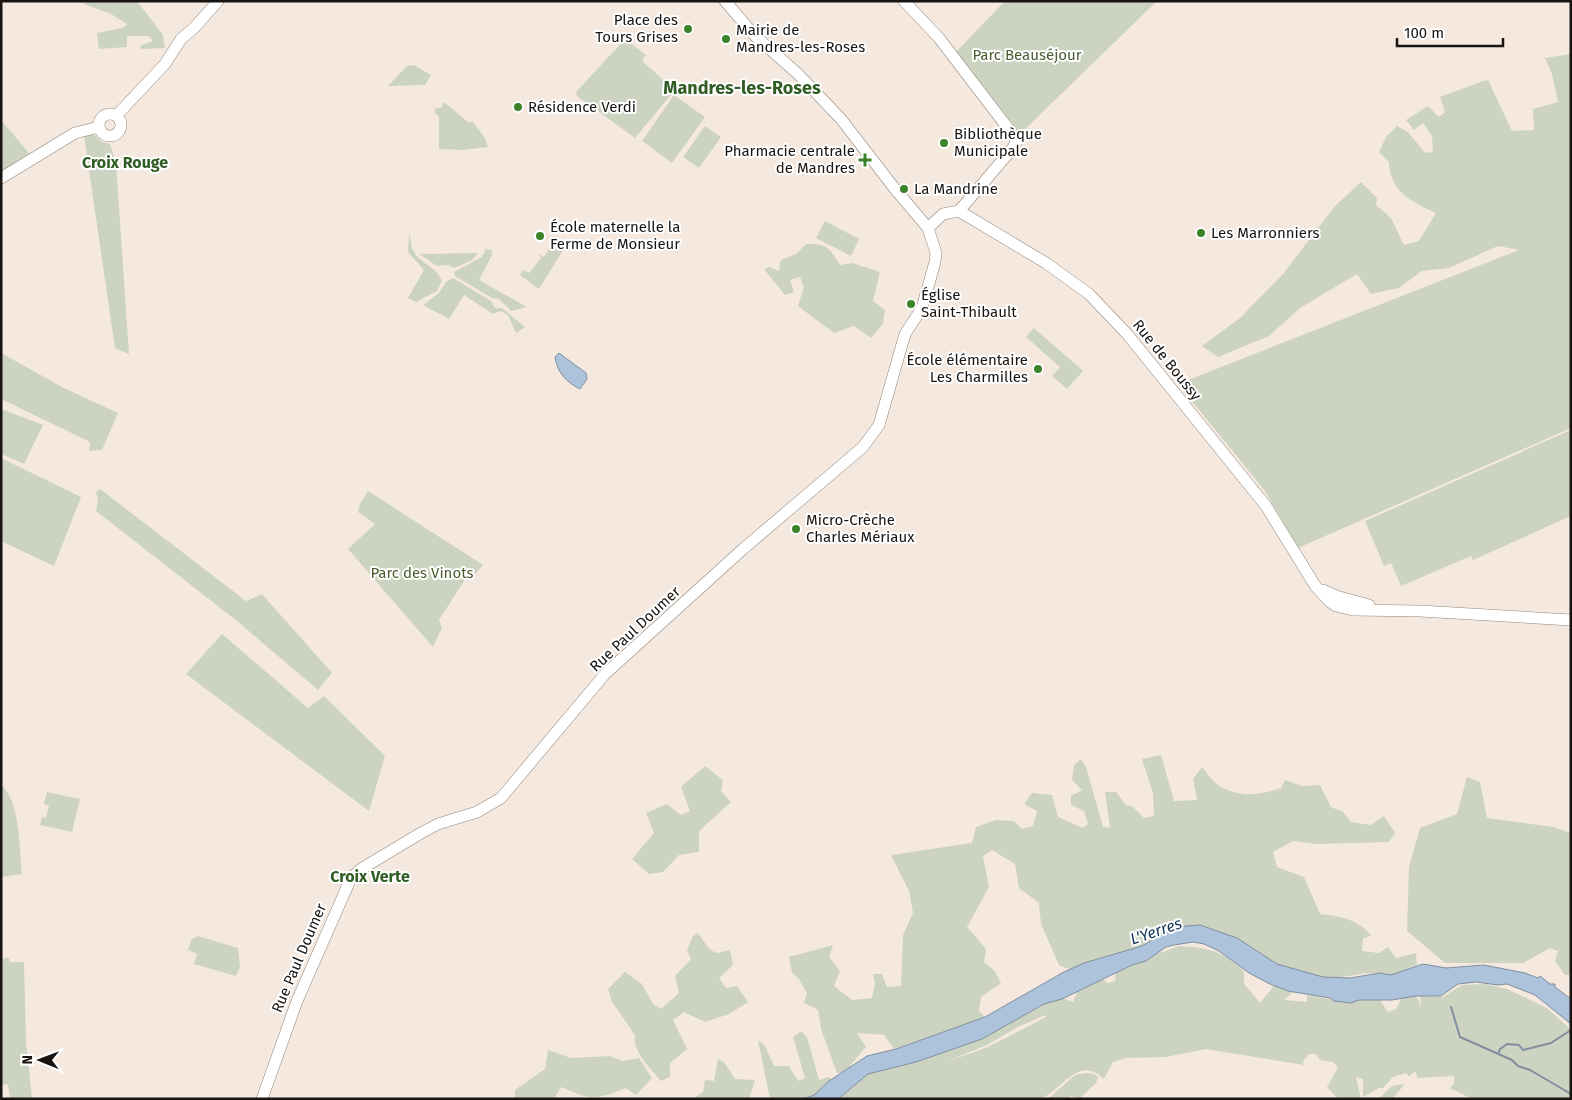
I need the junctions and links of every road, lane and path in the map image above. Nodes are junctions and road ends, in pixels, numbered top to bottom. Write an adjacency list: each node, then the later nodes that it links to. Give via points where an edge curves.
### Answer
1 (218, 1): 4 (street)
2 (725, 1): 8 (street, via 755,36 798,74 841,119)
3 (904, 1): 7 (street, via 931,28 1017,140)
4 (116, 116): 5 (street, via 106,115 100,120); 5 (street, via 122,125 117,135 107,136)
5 (99, 127): 6 (street, via 75,133)
6 (1, 178)
7 (959, 211): 8 (street, via 943,214); 9 (street, Rue de Boussy, via 1046,263 1089,294 1128,335 1262,501 1323,590 1388,610)
8 (928, 228): 10 (street, Rue Paul Doumer, via 936,253 928,288 922,308 905,334 879,425 872,436 606,674 501,798 477,812 420,833 351,878 297,1001)
9 (1571, 620)
10 (262, 1099)

